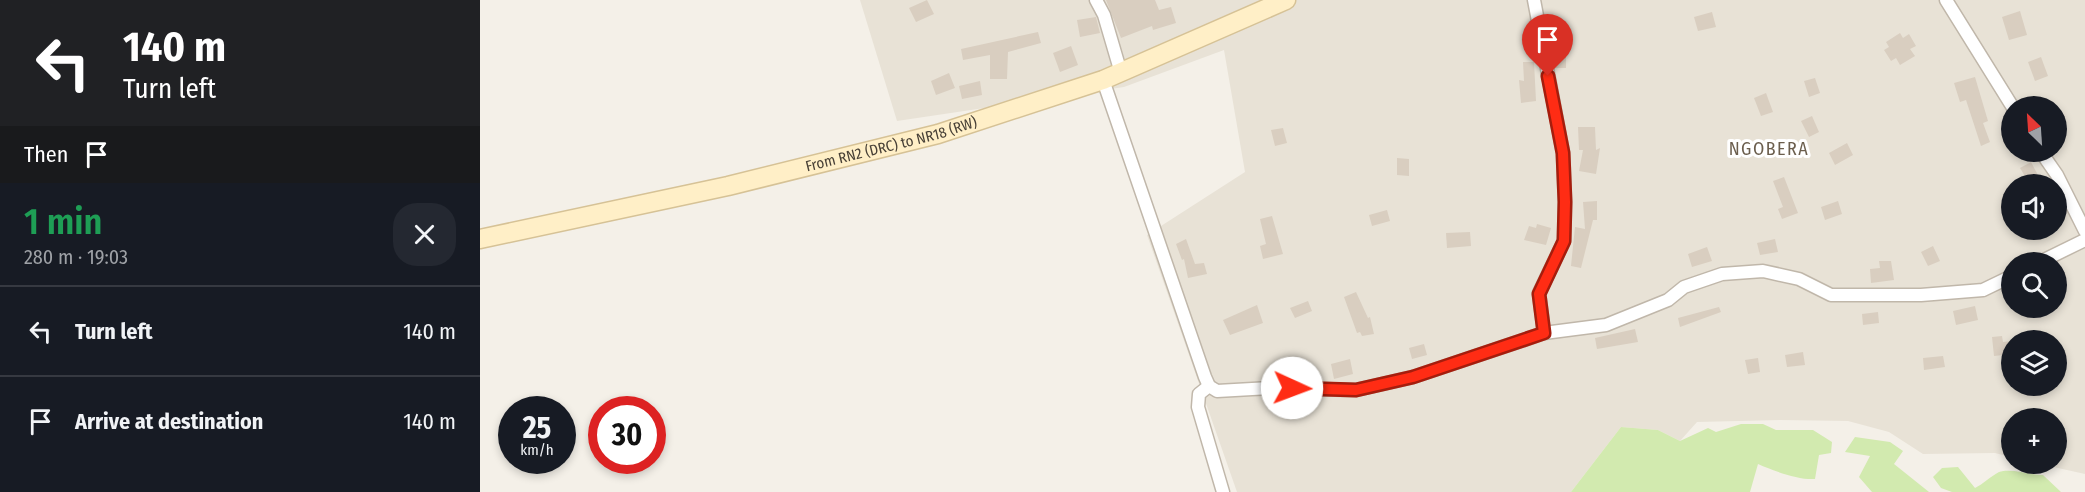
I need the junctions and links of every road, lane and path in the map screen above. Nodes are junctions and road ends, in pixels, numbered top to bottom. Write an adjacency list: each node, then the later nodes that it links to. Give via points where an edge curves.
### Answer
1 (1096, 0): 5 (street)
2 (1286, 0): 5 (main road, From RN2 (DRC) to NR18 (RW))
3 (1534, 0): 14 (street, via 1563,153 1565,202 1564,241 1539,294)
4 (1946, 0): 7 (street)
5 (1121, 73): 6 (main road, From RN2 (DRC) to NR18 (RW))
6 (1103, 80): 10 (main road, From RN2 (DRC) to NR18 (RW), via 938,134 833,161); 15 (street)
7 (2006, 96)
8 (2048, 162): 9 (street)
9 (2085, 231)
10 (480, 239)
11 (2085, 240): 12 (street)
12 (2060, 252)
13 (2001, 281): 14 (street, via 1983,290 1921,295 1831,295 1798,279 1763,271 1722,274 1684,287 1668,300 1606,325)
14 (1544, 333): 15 (street, via 1413,377 1356,390 1217,391)
15 (1209, 386): 16 (street, via 1199,394 1198,407)
16 (1223, 492)

